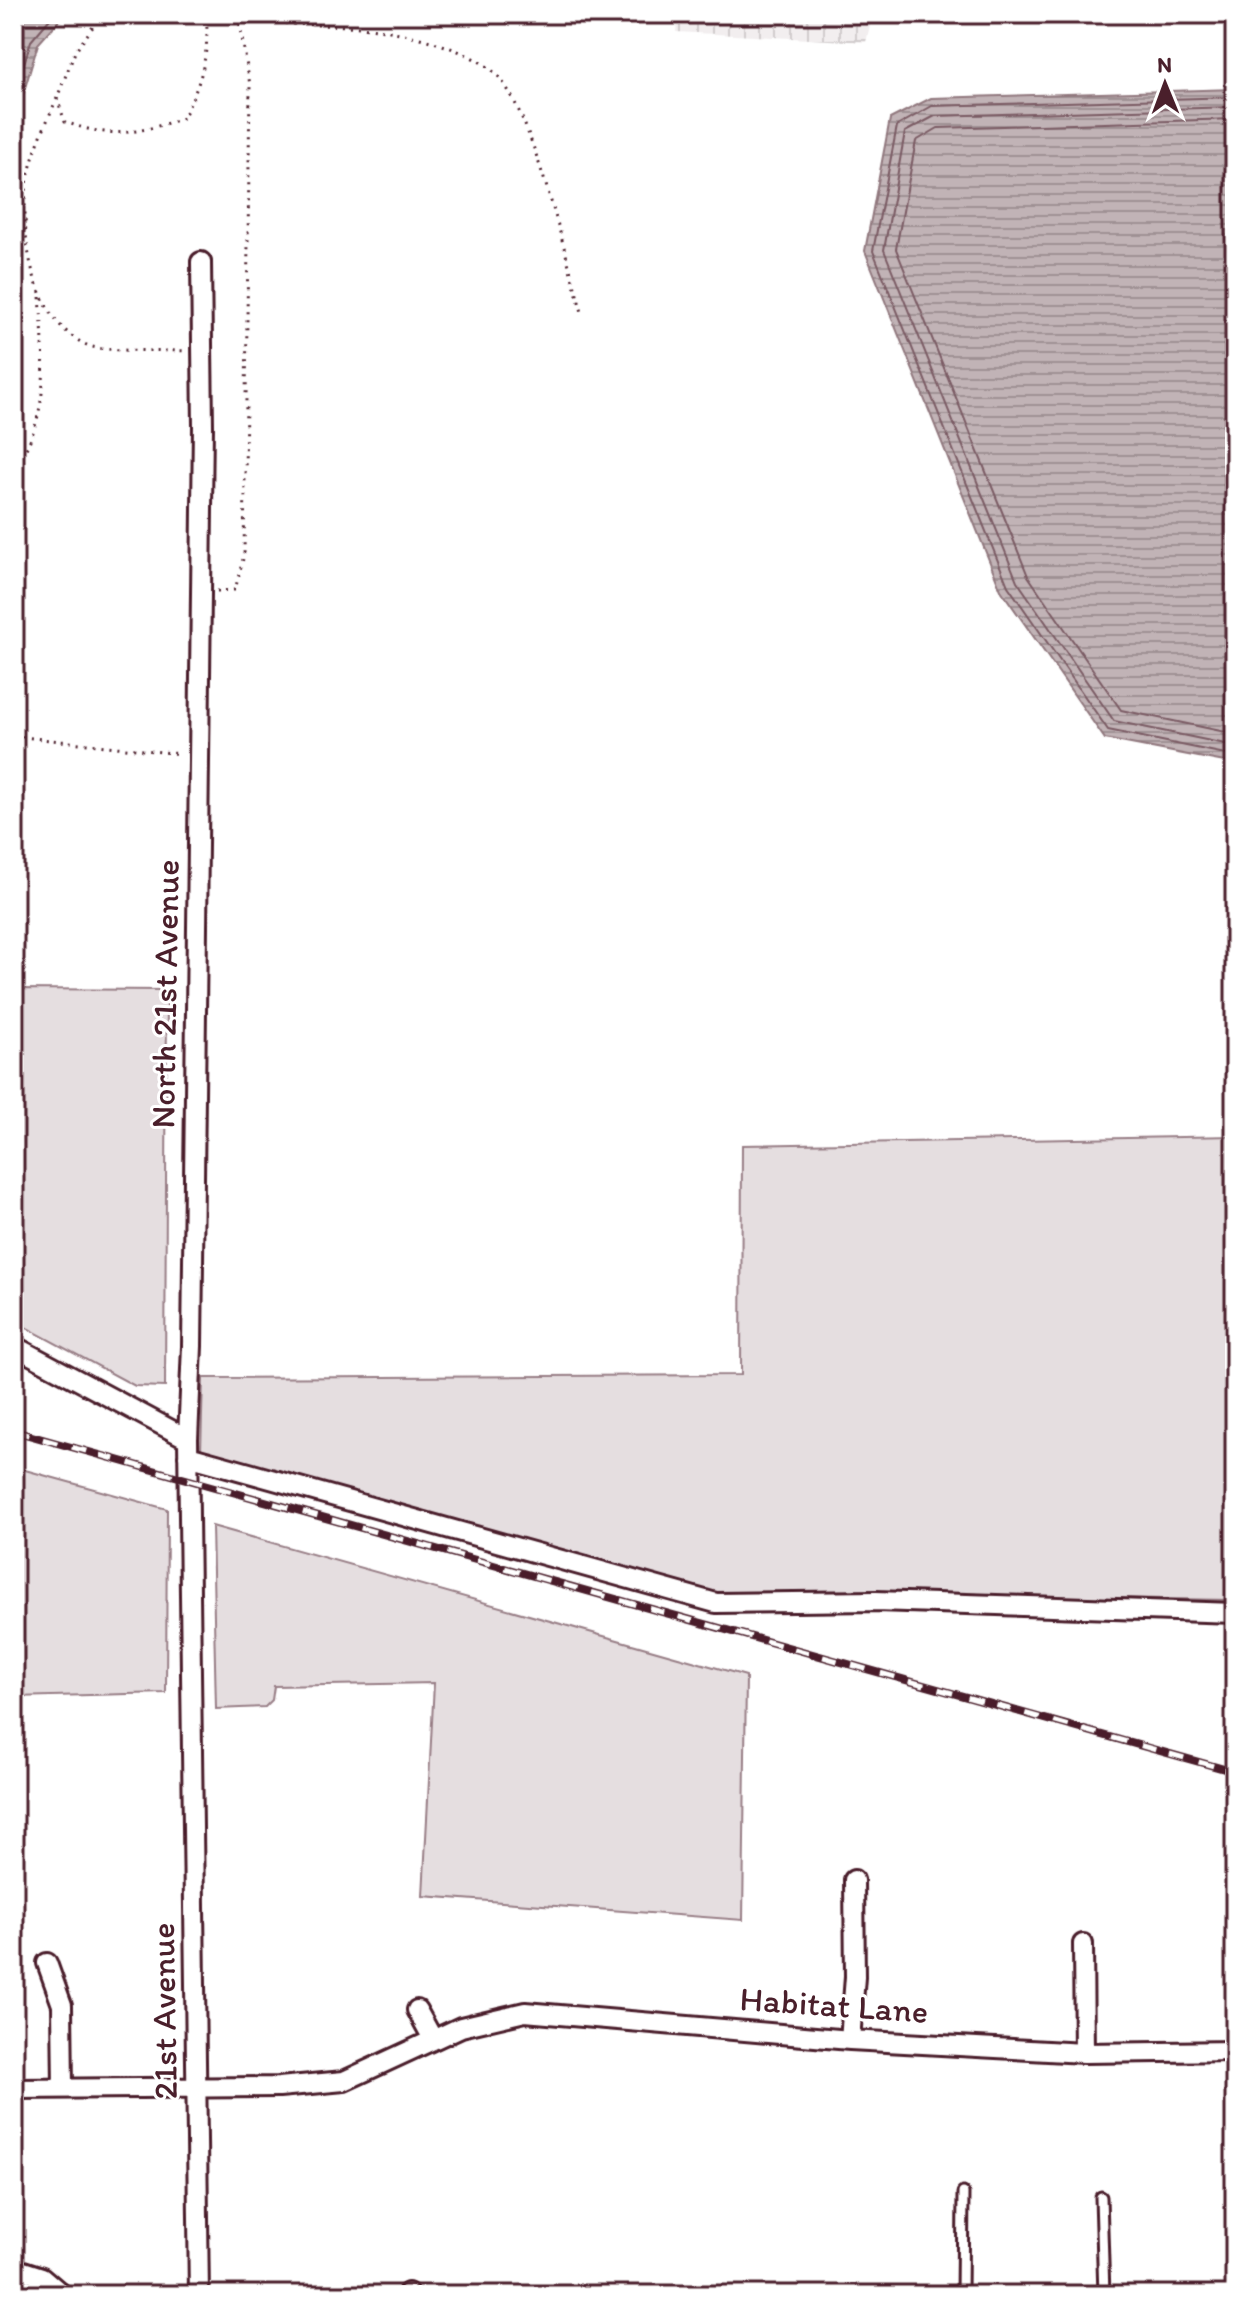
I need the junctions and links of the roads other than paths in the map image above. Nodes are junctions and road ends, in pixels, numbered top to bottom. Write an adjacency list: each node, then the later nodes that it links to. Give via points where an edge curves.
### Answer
1 (201, 262): 3 (street, North 21st Avenue, via 200,756)
2 (14, 1346): 3 (street)
3 (188, 1447): 4 (street, via 716,1603 876,1601); 5 (street, North 21st Avenue)
4 (1235, 1613)
5 (193, 1727): 14 (street, 21st Avenue)
6 (854, 1880): 11 (street)
7 (1083, 1944): 13 (street)
8 (47, 1963): 15 (street, via 62,2005)
9 (417, 2010): 10 (street)
10 (433, 2039): 11 (street, Habitat Lane, via 525,2012); 14 (street, Habitat Lane, via 344,2081)
11 (850, 2040): 13 (street, Habitat Lane)
12 (1235, 2051): 13 (street, Habitat Lane)
13 (1084, 2053)
14 (197, 2086): 15 (street, Habitat Lane); 21 (street, 21st Avenue)
15 (63, 2088): 16 (street, Habitat Lane)
16 (14, 2089)
17 (963, 2193): 22 (lane)
18 (1101, 2197): 23 (lane)
19 (14, 2268): 20 (street, via 42,2277)
20 (63, 2295)
21 (199, 2295)
22 (962, 2295)
23 (1104, 2295)

